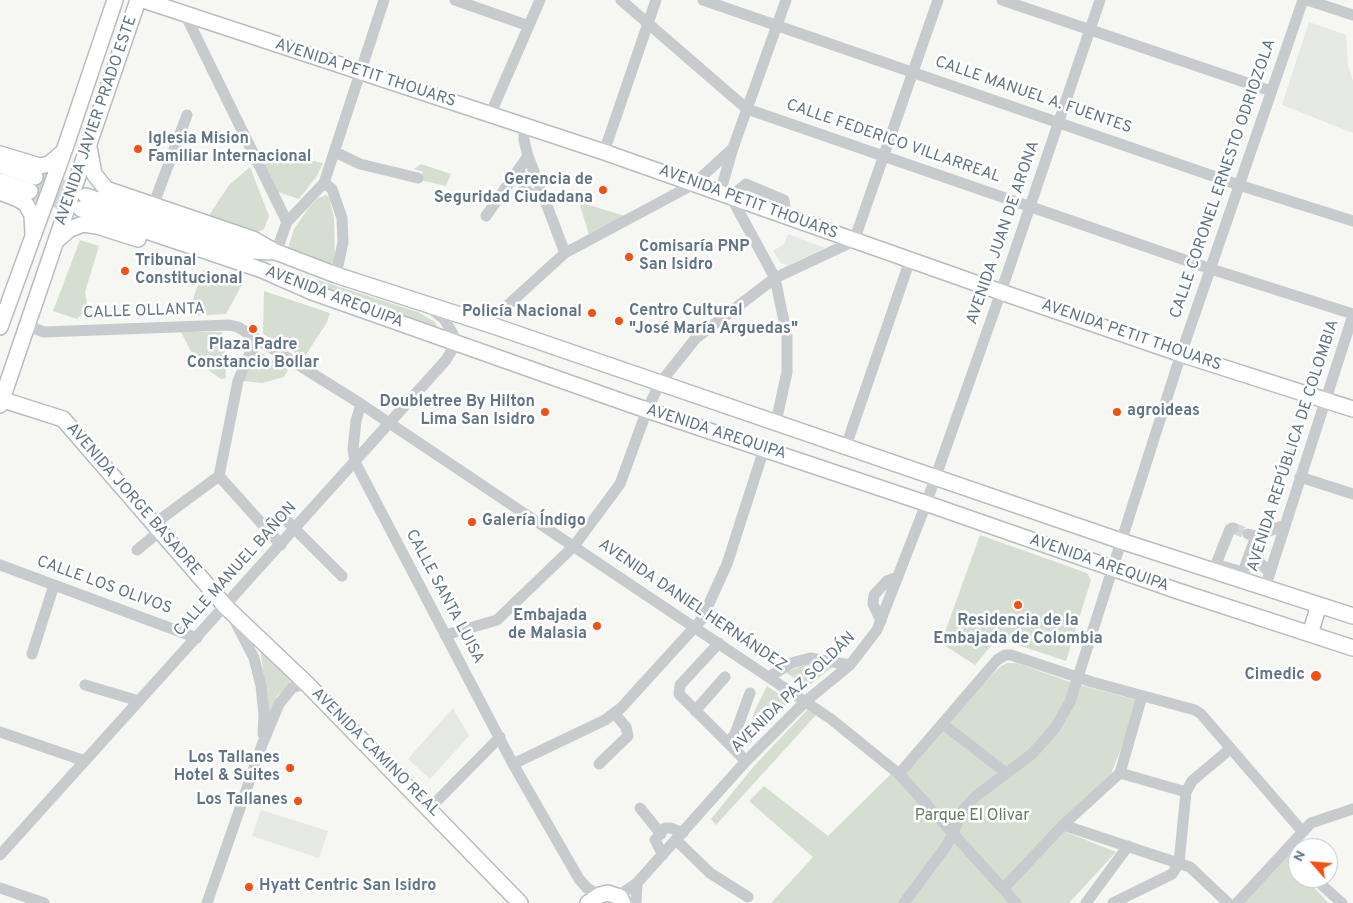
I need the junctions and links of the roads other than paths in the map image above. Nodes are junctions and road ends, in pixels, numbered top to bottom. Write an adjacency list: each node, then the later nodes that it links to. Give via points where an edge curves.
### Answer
1 (115, 0): 31 (main road, AVENIDA JAVIER PRADO ESTE)
2 (144, 0): 15 (main road, AVENIDA PETIT THOUARS); 29 (main road, AVENIDA JAVIER PRADO ESTE)
3 (384, 0): 22 (street)
4 (455, 0): 18 (street)
5 (540, 0): 18 (street)
6 (621, 0): 17 (street, CALLE FEDERICO VILLARREAL)
7 (656, 0): 17 (street)
8 (703, 0): 19 (street, CALLE MANUEL A. FUENTES)
9 (786, 0): 19 (street)
10 (938, 0): 21 (street)
11 (1002, 0): 20 (street)
12 (1100, 0): 20 (street, AVENIDA JUAN DE ARONA)
13 (1303, 0): 23 (street, CALLE CORONEL ERNESTO ODRIOZOLA)
14 (1307, 0): 16 (street)
15 (182, 9): 22 (main road, AVENIDA PETIT THOUARS); 50 (street)
16 (1353, 16)
17 (647, 24): 24 (street, CALLE FEDERICO VILLARREAL); 33 (street)
18 (529, 26): 26 (street)
19 (776, 26): 21 (street, CALLE MANUEL A. FUENTES); 24 (street)
20 (1090, 28): 23 (street); 27 (street, AVENIDA JUAN DE ARONA)
21 (914, 72): 27 (street, CALLE MANUEL A. FUENTES); 36 (street)
22 (362, 73): 26 (main road, AVENIDA PETIT THOUARS); 32 (street)
23 (1271, 91): 43 (street, CALLE CORONEL ERNESTO ODRIOZOLA)
24 (747, 109): 30 (street); 36 (street, CALLE FEDERICO VILLARREAL)
25 (187, 115): 47 (street)
26 (490, 115): 28 (main road, AVENIDA PETIT THOUARS)
27 (1058, 123): 43 (street, CALLE MANUEL A. FUENTES); 48 (street, AVENIDA JUAN DE ARONA)
28 (524, 126): 33 (main road, AVENIDA PETIT THOUARS); 35 (street)
29 (89, 144): 47 (main road, via 93,171 103,186 114,193); 54 (main road, AVENIDA JAVIER PRADO ESTE)
30 (733, 148): 42 (street); 45 (street)
31 (64, 151): 34 (main road, via 52,162 40,166); 52 (main road, AVENIDA JAVIER PRADO ESTE)
32 (335, 152): 39 (street, via 360,164); 41 (street)
33 (604, 152): 42 (main road, AVENIDA PETIT THOUARS)
34 (0, 154)
35 (528, 156): 38 (street); 46 (street)
36 (885, 157): 48 (street, CALLE FEDERICO VILLARREAL); 53 (street)
37 (0, 165): 40 (main road, via 33,184)
38 (519, 169): 46 (street, via 525,189); 49 (street)
39 (418, 178)
40 (0, 181)
41 (324, 183): 50 (street); 59 (street, via 332,189 342,218 343,242)
42 (694, 184): 45 (main road, AVENIDA PETIT THOUARS); 56 (street)
43 (1239, 185): 51 (street, CALLE MANUEL A. FUENTES); 58 (street, CALLE CORONEL ERNESTO ODRIOZOLA)
44 (0, 192): 52 (main road, via 28,206)
45 (725, 195): 53 (main road, AVENIDA PETIT THOUARS); 60 (street)
46 (546, 199): 56 (street)
47 (154, 206): 55 (main road, via 253,239)
48 (1030, 206): 58 (street, CALLE FEDERICO VILLARREAL); 62 (street, AVENIDA JUAN DE ARONA)
49 (486, 216)
50 (287, 222): 55 (street)
51 (1353, 222)
52 (33, 238): 67 (main road, AVENIDA JAVIER PRADO ESTE)
53 (854, 241): 57 (main road, AVENIDA PETIT THOUARS); 60 (street)
54 (55, 242): 61 (main road, via 73,227 92,224); 66 (main road, AVENIDA JAVIER PRADO ESTE)
55 (276, 252): 59 (main road, AVENIDA AREQUIPA); 61 (main road, AVENIDA AREQUIPA, via 248,251 84,202)
56 (565, 253): 65 (street)
57 (910, 260): 62 (main road, AVENIDA PETIT THOUARS); 79 (street)
58 (1211, 269): 64 (street, CALLE FEDERICO VILLARREAL); 70 (street, CALLE CORONEL ERNESTO ODRIOZOLA)
59 (336, 275): 63 (main road, AVENIDA AREQUIPA)
60 (776, 278): 71 (street, via 696,338); 77 (street, via 789,349)
61 (312, 292): 69 (main road, AVENIDA AREQUIPA)
62 (1001, 292): 70 (main road, AVENIDA PETIT THOUARS); 83 (street, AVENIDA JUAN DE ARONA)
63 (424, 303): 65 (main road, AVENIDA AREQUIPA); 69 (street, via 449,325)
64 (1353, 314): 72 (street, AVENIDA REPÚBLICA DE COLOMBIA)
65 (486, 324): 71 (main road, AVENIDA AREQUIPA)
66 (26, 325): 68 (street, CALLE OLLANTA, via 44,332 229,325 238,327); 73 (main road, AVENIDA JAVIER PRADO ESTE)
67 (0, 327)
68 (258, 342): 74 (street); 82 (street, via 238,381)
69 (454, 343): 76 (main road, AVENIDA AREQUIPA); 78 (street, CALLE MANUEL BAÑON, via 446,360)
70 (1181, 354): 72 (main road, AVENIDA PETIT THOUARS); 92 (street, CALLE CORONEL ERNESTO ODRIOZOLA)
71 (660, 383): 76 (street); 77 (main road, AVENIDA AREQUIPA)
72 (1325, 400): 75 (main road, AVENIDA PETIT THOUARS); 84 (street, AVENIDA REPÚBLICA DE COLOMBIA)
73 (1, 401): 89 (main road, AVENIDA JORGE BASADRE, via 63,419)
74 (361, 404): 78 (street, AVENIDA DANIEL HERNÁNDEZ); 81 (street, CALLE SANTA LUISA, via 353,449)
75 (1353, 409)
76 (647, 410): 80 (main road, AVENIDA AREQUIPA); 94 (street, via 620,484)
77 (776, 422): 79 (main road, AVENIDA AREQUIPA)
78 (389, 424): 81 (street, CALLE MANUEL BAÑON); 94 (street, AVENIDA DANIEL HERNÁNDEZ)
79 (846, 446): 83 (main road, AVENIDA AREQUIPA)
80 (764, 449): 86 (main road, AVENIDA AREQUIPA); 107 (street, via 727,564 709,608)
81 (355, 462): 91 (street, CALLE MANUEL BAÑON); 109 (street, CALLE SANTA LUISA)
82 (219, 476): 89 (street); 93 (street)
83 (936, 476): 86 (street, AVENIDA PAZ SOLDÁN); 92 (main road, AVENIDA AREQUIPA)
84 (1300, 477): 85 (street); 88 (street, AVENIDA REPÚBLICA DE COLOMBIA)
85 (1353, 494)
86 (926, 504): 99 (main road, AVENIDA AREQUIPA); 114 (street, AVENIDA PAZ SOLDÁN, via 881,621 866,647)
87 (281, 515): 91 (street)
88 (1285, 525): 96 (street, via 1252,535); 100 (street, AVENIDA REPÚBLICA DE COLOMBIA)
89 (157, 527): 95 (street); 105 (main road, AVENIDA JORGE BASADRE)
90 (1233, 528): 98 (street, via 1230,528)
91 (296, 529): 93 (street, CALLE MANUEL BAÑON); 101 (street)
92 (1120, 541): 98 (main road, AVENIDA AREQUIPA); 99 (street, CALLE CORONEL ERNESTO ODRIOZOLA)
93 (281, 545): 105 (street, CALLE MANUEL BAÑON)
94 (574, 546): 107 (street, AVENIDA DANIEL HERNÁNDEZ); 109 (street, via 497,620)
95 (137, 550)
96 (1250, 553): 100 (street); 102 (street)
97 (0, 565): 103 (street, CALLE LOS OLIVOS)
98 (1212, 567): 102 (main road, AVENIDA AREQUIPA)
99 (1112, 568): 108 (main road, AVENIDA AREQUIPA); 117 (street, CALLE CORONEL ERNESTO ODRIOZOLA)
100 (1270, 573): 102 (street, AVENIDA REPÚBLICA DE COLOMBIA)
101 (342, 576)
102 (1254, 581): 104 (main road, AVENIDA AREQUIPA)
103 (54, 585): 110 (street, CALLE LOS OLIVOS); 113 (street)
104 (1319, 605): 106 (main road, AVENIDA AREQUIPA); 108 (main road)
105 (226, 606): 110 (street, CALLE MANUEL BAÑON); 118 (main road, AVENIDA CAMINO REAL); 130 (street, via 242,631 262,686)
106 (1353, 616)
107 (695, 627): 111 (street, AVENIDA DANIEL HERNÁNDEZ); 125 (street)
108 (1310, 634): 112 (main road, AVENIDA AREQUIPA)
109 (446, 635): 128 (street, CALLE SANTA LUISA)
110 (197, 638): 122 (street, CALLE MANUEL BAÑON)
111 (719, 643): 115 (street, AVENIDA DANIEL HERNÁNDEZ); 124 (street, via 680,685 680,694)
112 (1353, 648)
113 (32, 654)
114 (850, 665): 115 (street, via 810,658 791,663); 123 (street, AVENIDA PAZ SOLDÁN)
115 (769, 676): 123 (street, AVENIDA DANIEL HERNÁNDEZ)
116 (725, 677): 124 (street)
117 (1078, 677): 121 (street); 126 (street, via 1006,655 997,660); 136 (street, CALLE CORONEL ERNESTO ODRIOZOLA, via 1065,712 1055,728 1032,754)
118 (306, 683): 130 (street, via 292,688 279,704); 140 (main road, AVENIDA CAMINO REAL)
119 (85, 685): 122 (street)
120 (750, 693): 129 (street)
121 (1142, 696): 131 (street, via 1201,714); 137 (street)
122 (139, 701): 132 (street, CALLE MANUEL BAÑON)
123 (806, 701): 133 (street, AVENIDA PAZ SOLDÁN); 138 (street, AVENIDA DANIEL HERNÁNDEZ)
124 (695, 711): 129 (street)
125 (614, 713): 134 (street); 135 (street, via 626,727 628,736)
126 (943, 724): 136 (street); 138 (street)
127 (0, 732): 132 (street)
128 (500, 736): 134 (street, CALLE SANTA LUISA); 140 (street)
129 (728, 744): 133 (street)
130 (262, 745): 162 (street)
131 (1230, 749): 139 (street, via 1192,781); 147 (street)
132 (85, 761): 151 (street, CALLE MANUEL BAÑON)
133 (746, 761): 146 (street, AVENIDA PAZ SOLDÁN)
134 (513, 764): 159 (street, CALLE SANTA LUISA, via 579,879)
135 (599, 764)
136 (1006, 773): 145 (street, CALLE CORONEL ERNESTO ODRIOZOLA, via 969,803)
137 (1120, 773): 139 (street); 143 (street)
138 (899, 774): 145 (street, AVENIDA DANIEL HERNÁNDEZ)
139 (1186, 792): 153 (street)
140 (430, 808): 163 (main road, AVENIDA CAMINO REAL)
141 (640, 808): 144 (street)
142 (1353, 809): 148 (street, via 1319,819)
143 (1063, 825): 149 (street); 157 (street)
144 (661, 834): 146 (street, via 668,828); 152 (street, via 655,843)
145 (953, 834): 157 (street, AVENIDA DANIEL HERNÁNDEZ); 165 (street, CALLE CORONEL ERNESTO ODRIOZOLA)
146 (680, 837): 152 (street, AVENIDA PAZ SOLDÁN); 158 (street, via 710,873)
147 (1297, 838)
148 (1301, 838)
149 (1128, 846): 153 (street); 167 (street)
150 (1288, 851): 170 (street)
151 (0, 855)
152 (663, 855): 154 (street, AVENIDA PAZ SOLDÁN)
153 (1179, 863): 168 (street, via 1172,874); 169 (street, via 1197,872)
154 (637, 883): 160 (street, AVENIDA PAZ SOLDÁN); 164 (street)
155 (0, 888): 161 (street)
156 (1325, 888): 171 (street)
157 (1003, 889): 166 (street, AVENIDA DANIEL HERNÁNDEZ)
158 (748, 897)
159 (594, 899): 160 (main road, via 608,893)
160 (621, 900)
161 (44, 903)
162 (207, 903)
163 (520, 903)
164 (636, 903)
165 (904, 903)
166 (1016, 903)
167 (1086, 903)
168 (1113, 903)
169 (1228, 903)
170 (1237, 903)
171 (1342, 903)

